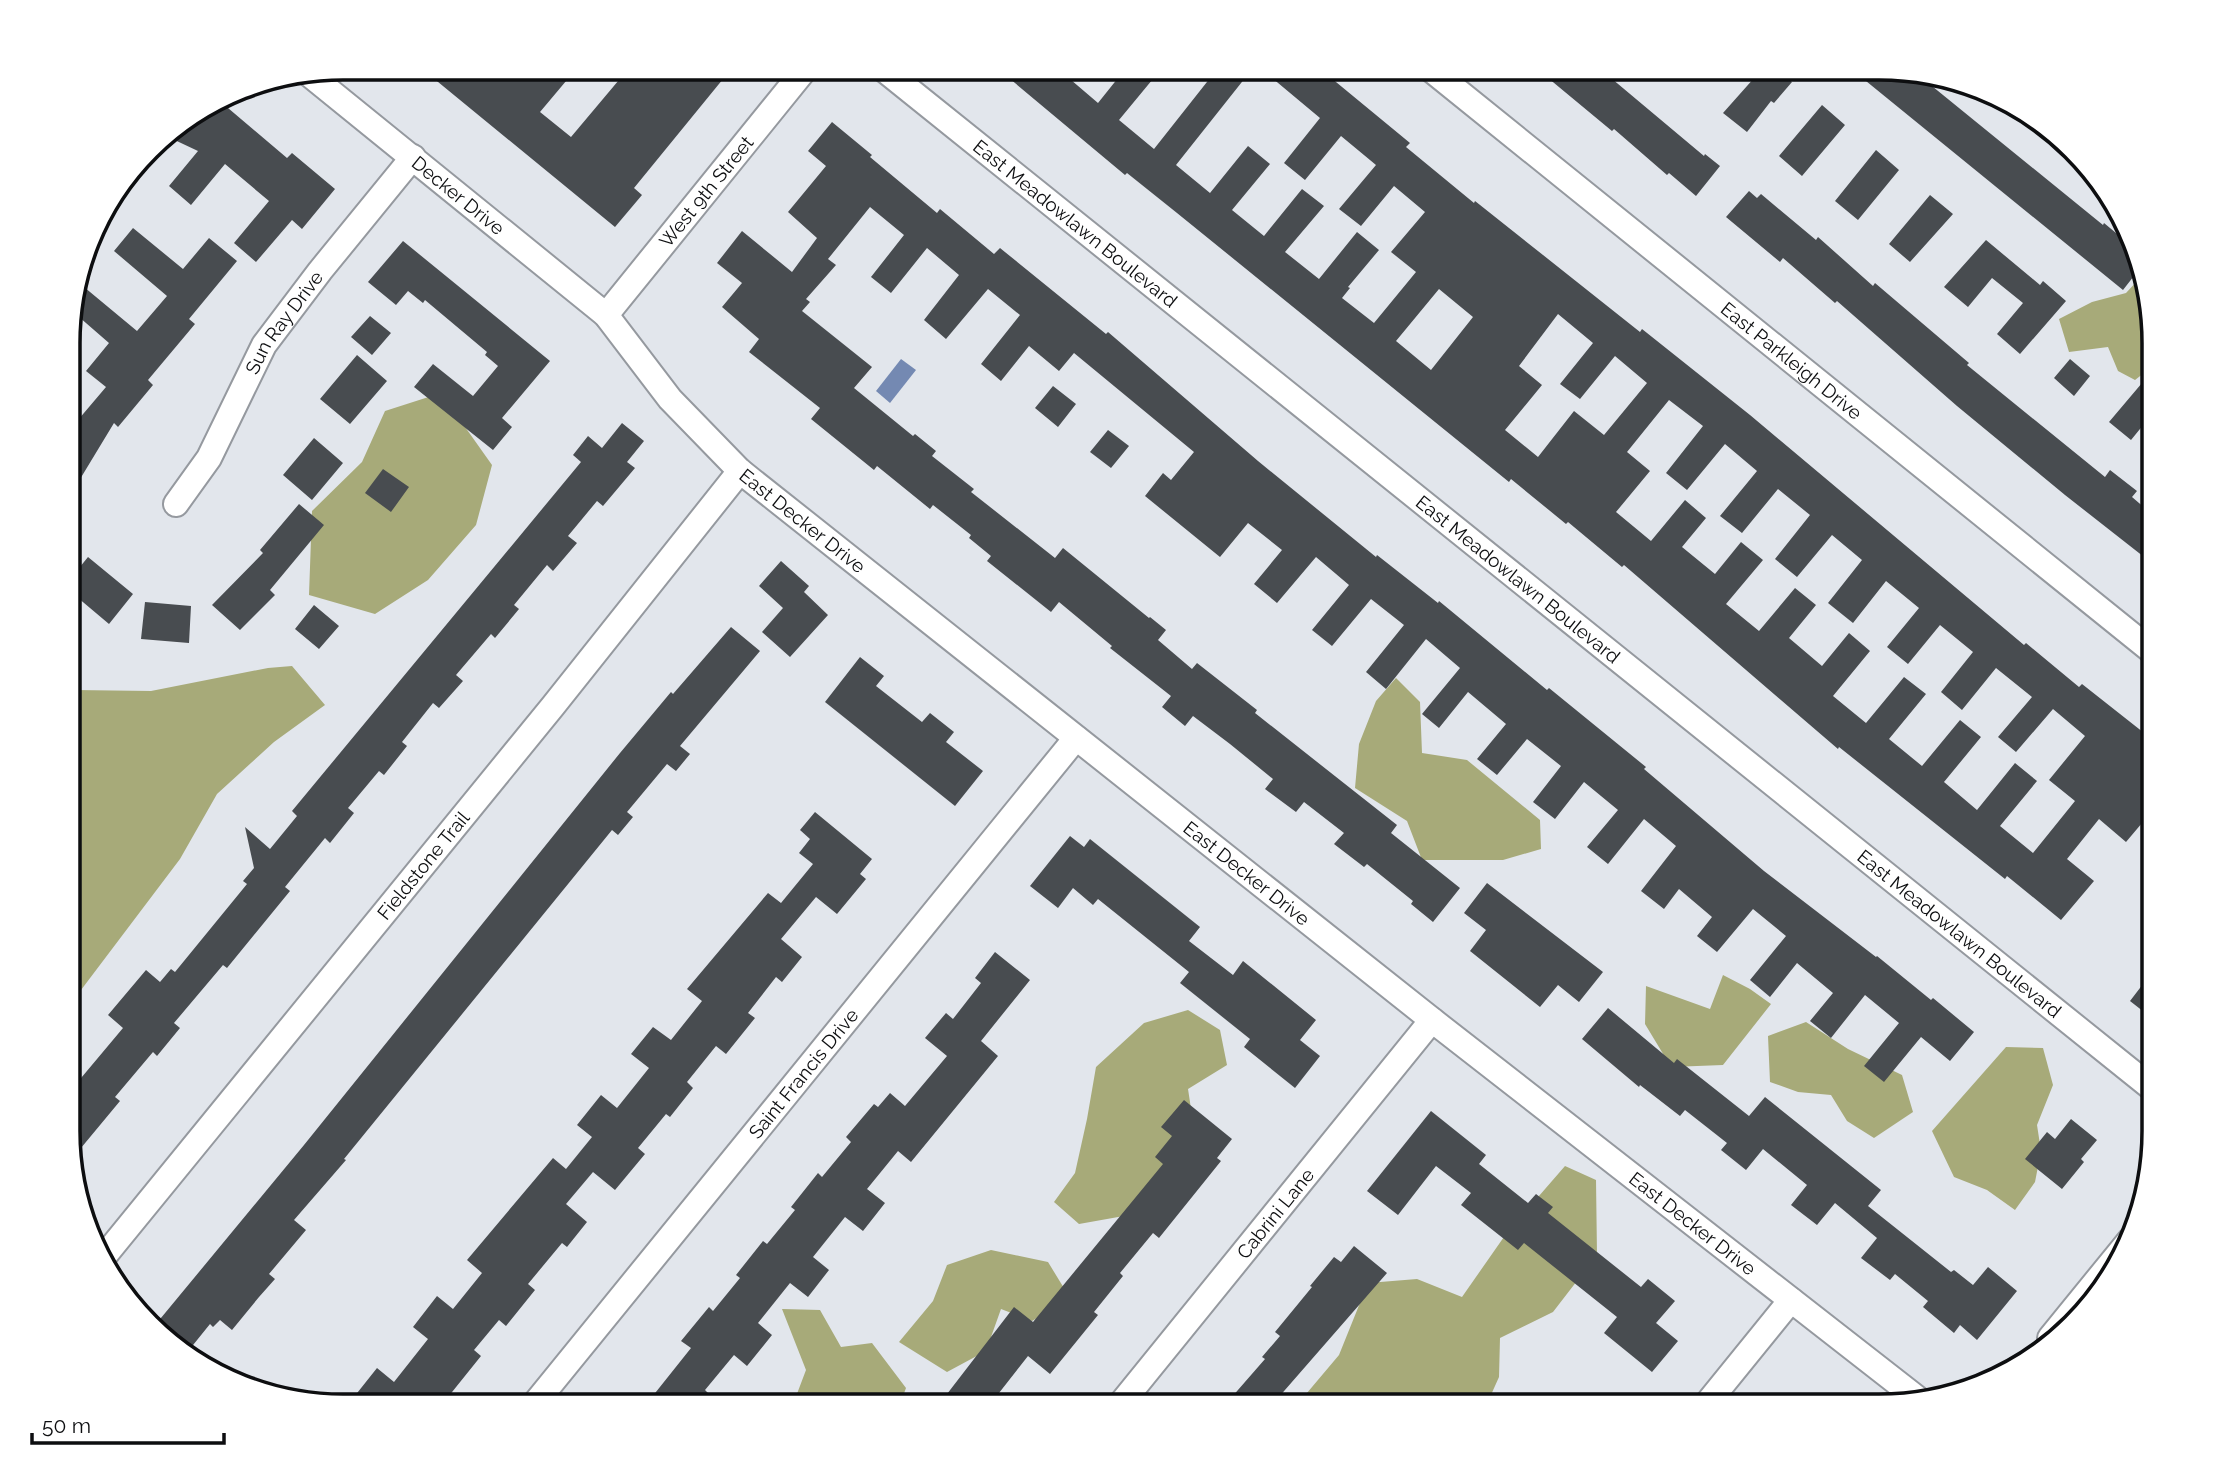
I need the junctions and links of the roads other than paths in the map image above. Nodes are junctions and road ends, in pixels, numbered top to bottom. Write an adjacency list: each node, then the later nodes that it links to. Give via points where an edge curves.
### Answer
1 (796, 80): 6 (street, West 9th Street)
2 (897, 80): 12 (street, East Meadowlawn Boulevard)
3 (1444, 80): 9 (street, East Parkleigh Drive)
4 (319, 82): 5 (street, Decker Drive)
5 (413, 157): 6 (street, Decker Drive); 8 (street, Sun Ray Drive, via 264,345 209,458)
6 (606, 315): 7 (street, East Decker Drive, via 670,399)
7 (740, 471): 10 (street, East Decker Drive); 13 (street, Fieldstone Trail)
8 (176, 504)
9 (2142, 643)
10 (1076, 738): 11 (street, East Decker Drive); 16 (street, Saint Francis Drive)
11 (1432, 1020): 14 (street, East Decker Drive); 17 (street, Cabrini Lane)
12 (2142, 1080)
13 (109, 1250)
14 (1791, 1300): 15 (street, East Decker Drive); 18 (street)
15 (1910, 1392)
16 (543, 1394)
17 (1129, 1394)
18 (1714, 1394)

